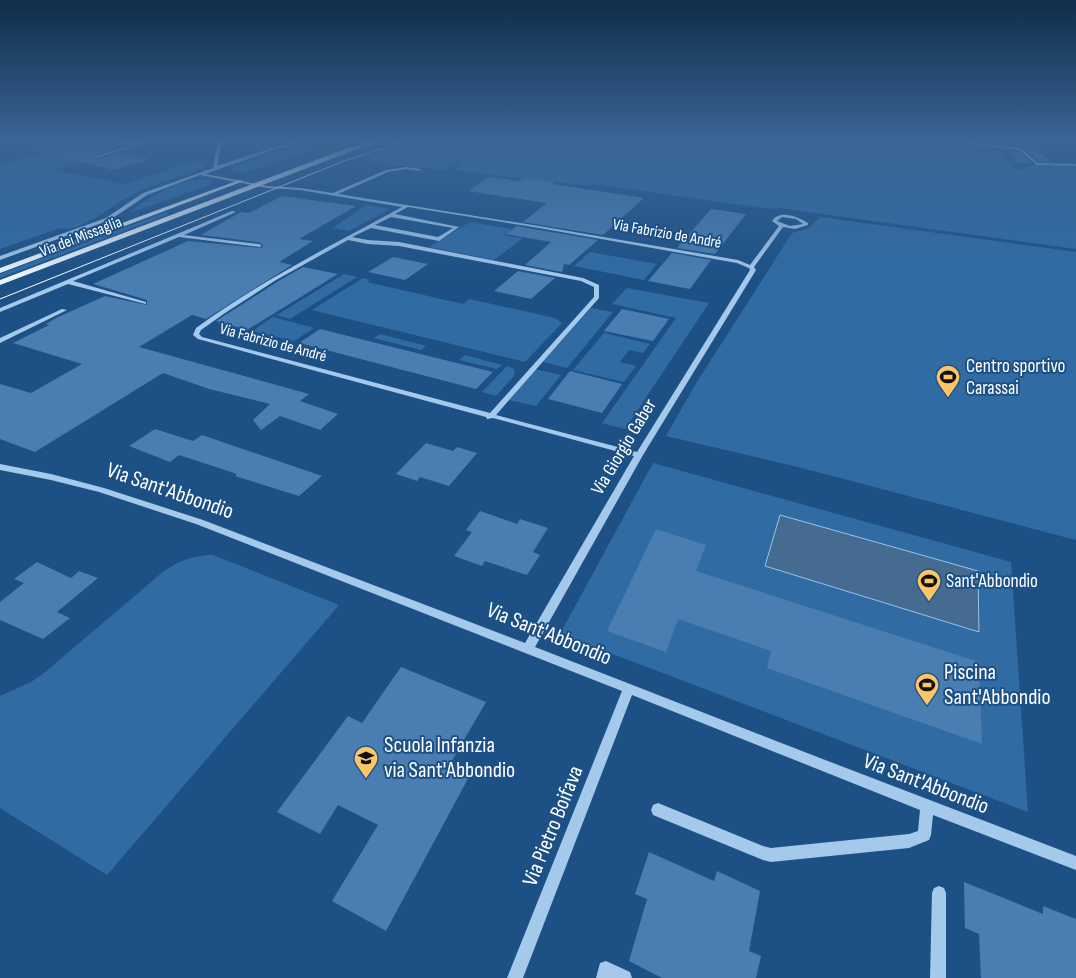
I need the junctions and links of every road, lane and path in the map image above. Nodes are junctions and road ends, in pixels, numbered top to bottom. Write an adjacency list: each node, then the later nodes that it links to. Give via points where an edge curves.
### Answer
1 (167, 186): 17 (street, Via dei Missaglia, via 149,192 100,222)
2 (229, 186): 19 (main road, Via dei Missaglia)
3 (251, 186): 21 (main road, Via dei Missaglia)
4 (270, 186): 7 (street, Via Fabrizio de André)
5 (285, 186): 7 (street, Via Fabrizio de André)
6 (353, 186): 8 (street)
7 (300, 189): 8 (street, Via Fabrizio de André)
8 (334, 194): 9 (street, Via Fabrizio de André)
9 (407, 206): 11 (street, Via Fabrizio de André); 18 (street, Via Fabrizio de André, via 738,262)
10 (234, 212): 14 (street, Via dei Missaglia)
11 (390, 215): 12 (street, Via Fabrizio de André); 12 (street, via 457,228 439,239)
12 (370, 226): 15 (street, Via Fabrizio de André)
13 (782, 226): 13 (street, via 798,227 806,223 794,217 775,219); 18 (street)
14 (181, 236): 16 (street); 20 (street, Via dei Missaglia)
15 (348, 238): 26 (street, via 419,248 583,280 597,286 597,297); 26 (street, Via Fabrizio de André, via 237,302 198,329 196,335)
16 (259, 246)
17 (0, 258)
18 (751, 267): 27 (street, Via Giorgio Gaber, via 753,270)
19 (0, 271)
20 (68, 282): 22 (street, Via dei Missaglia); 23 (street, Via dei Missaglia)
21 (0, 283)
22 (144, 303)
23 (0, 310)
24 (64, 310): 25 (street)
25 (0, 341)
26 (490, 417): 27 (street, Via Fabrizio de André)
27 (639, 455): 29 (street, Via Giorgio Gaber)
28 (0, 466): 29 (street, Via Sant'Abbondio, via 110,491 199,521)
29 (528, 648): 30 (street, Via Sant'Abbondio)
30 (629, 688): 31 (street, Via Sant'Abbondio); 35 (street, Via Pietro Boifava)
31 (927, 808): 32 (street, via 924,835 910,841 771,855); 33 (street, Via Sant'Abbondio)
32 (658, 810)
33 (1076, 864)
34 (939, 893): 38 (street)
35 (515, 978)
36 (604, 978): 37 (street, via 606,969)
37 (624, 978)
38 (938, 978)

